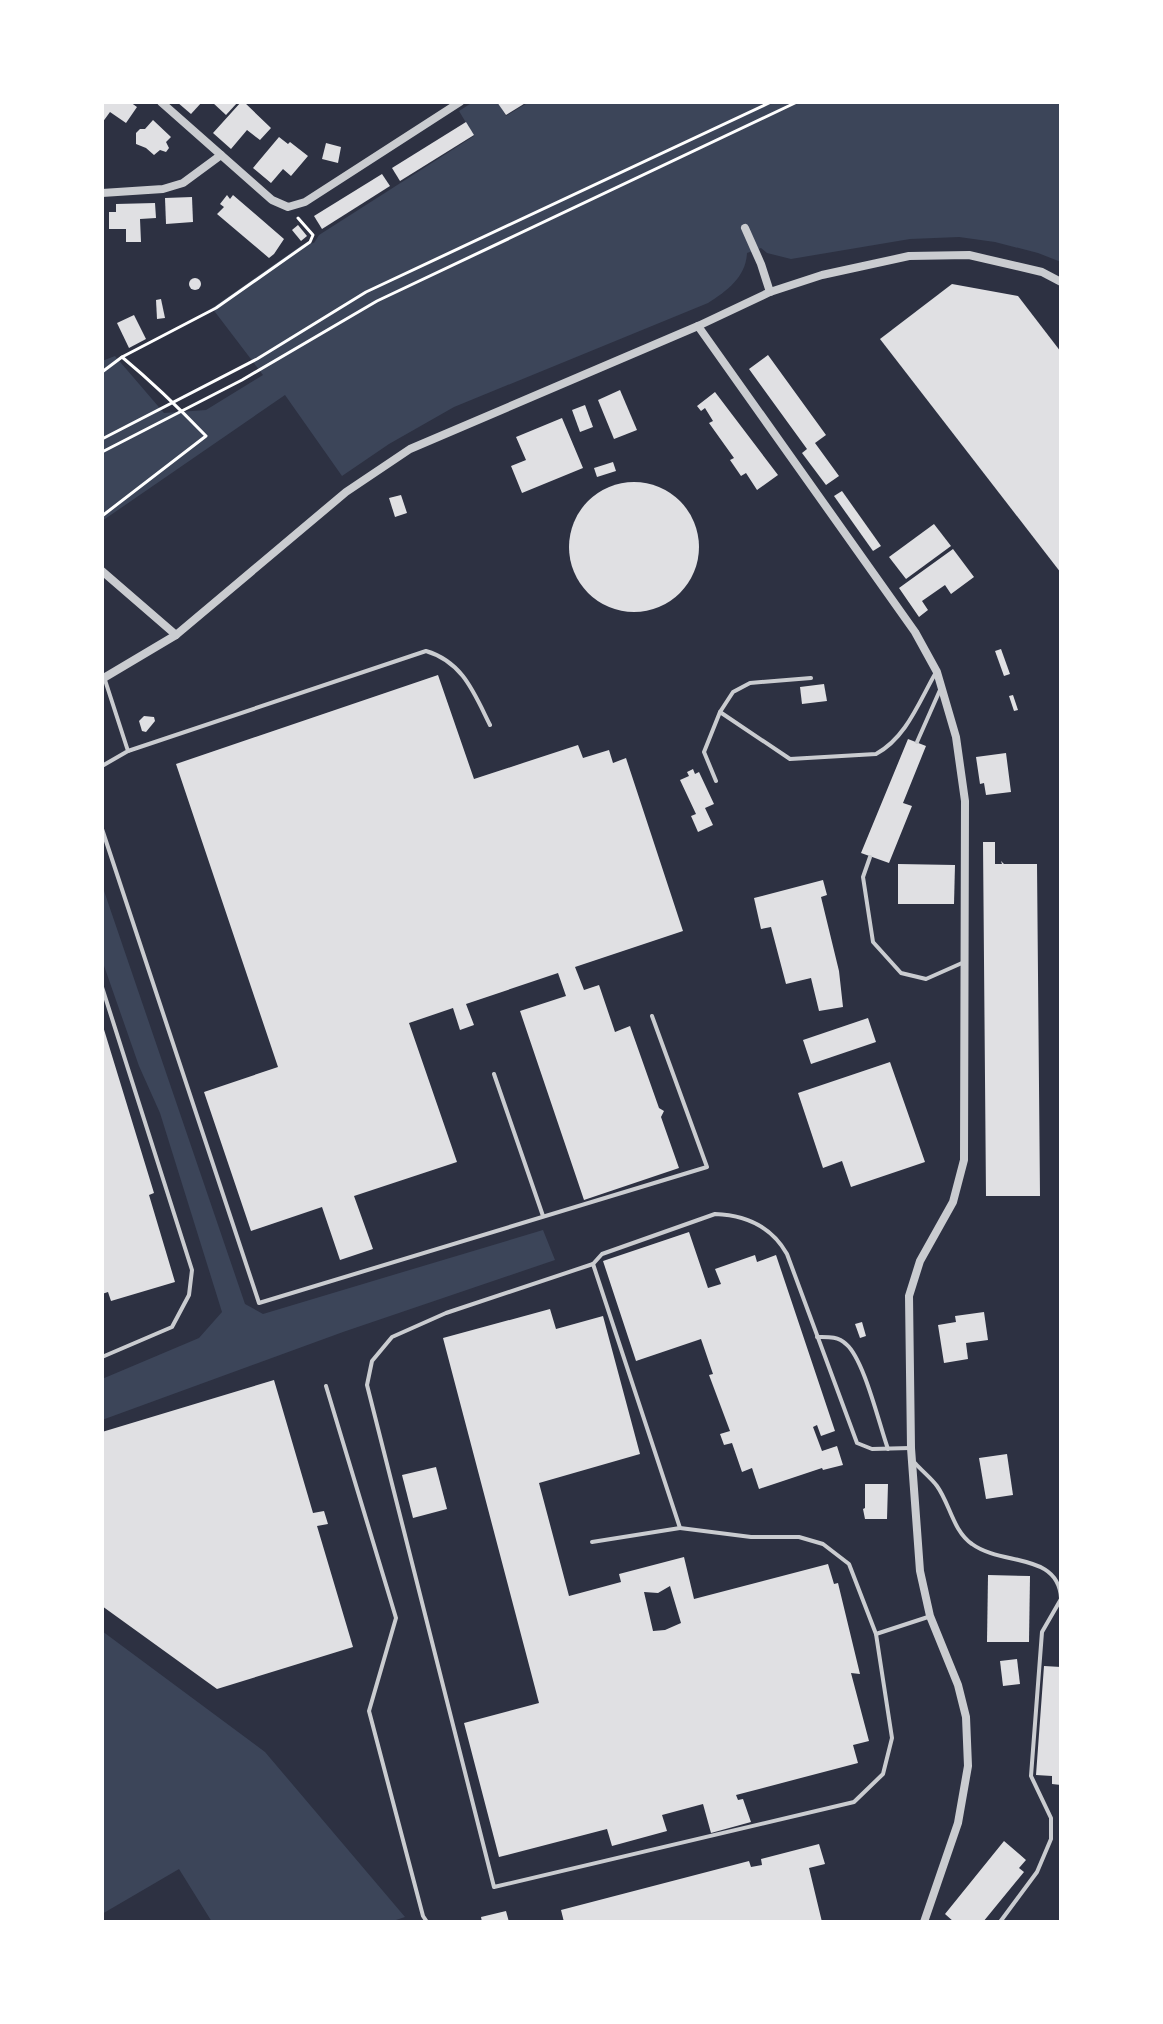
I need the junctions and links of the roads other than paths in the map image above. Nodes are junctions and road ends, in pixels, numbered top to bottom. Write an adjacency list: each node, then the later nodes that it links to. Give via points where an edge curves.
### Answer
1 (161, 102): 3 (street)
2 (460, 102): 3 (street, via 305,202 288,207 272,200)
3 (221, 155): 4 (street, via 183,183)
4 (102, 193)
5 (745, 228): 7 (street)
6 (1061, 282): 7 (street, via 1042,272 969,255 909,256)
7 (770, 292): 8 (street)
8 (698, 326): 10 (street, via 410,449 346,492); 11 (street, via 915,632)
9 (102, 571): 10 (street)
10 (176, 635): 12 (street)
11 (937, 672): 14 (street); 15 (lane, via 906,727 876,754 790,759)
12 (103, 678): 18 (lane)
13 (811, 678): 15 (lane, via 750,683 733,692)
14 (941, 687): 17 (lane); 23 (street, via 956,737 965,801)
15 (720, 712): 20 (lane, via 704,752)
16 (490, 725): 18 (lane, via 469,681 443,656 426,651)
17 (917, 742)
18 (128, 751): 19 (lane)
19 (102, 766)
20 (716, 781)
21 (102, 829): 27 (lane, via 259,1303)
22 (870, 857): 23 (lane, via 863,877 873,942 901,973 926,979)
23 (965, 963): 32 (street, via 964,1160 953,1202 920,1261 909,1296)
24 (102, 987): 30 (lane, via 192,1270 189,1295 172,1327)
25 (652, 1016): 27 (lane, via 707,1167)
26 (494, 1074): 27 (lane)
27 (543, 1216)
28 (593, 1264): 29 (lane, via 602,1254 715,1214 735,1215 779,1239); 35 (lane); 39 (lane, via 446,1313 392,1337 372,1361 367,1385 494,1887 854,1802 883,1774 892,1738)
29 (817, 1337): 33 (lane, via 857,1443); 33 (lane, via 835,1337 858,1358)
30 (102, 1357)
31 (326, 1386): 40 (lane, via 396,1618 369,1711)
32 (911, 1448): 33 (lane); 34 (street)
33 (888, 1449)
34 (912, 1460): 37 (lane, via 937,1487 962,1535 983,1551 1049,1570 1060,1583); 38 (street, via 920,1571)
35 (680, 1528): 36 (lane); 39 (lane, via 799,1537 823,1544 849,1564)
36 (592, 1542)
37 (1061, 1598): 42 (lane, via 1042,1632 1031,1776 1051,1818 1051,1839 1037,1872)
38 (930, 1616): 39 (lane); 41 (street, via 958,1685 966,1717 968,1766 958,1823)
39 (876, 1634)
40 (427, 1922)
41 (924, 1922)
42 (1000, 1922)

